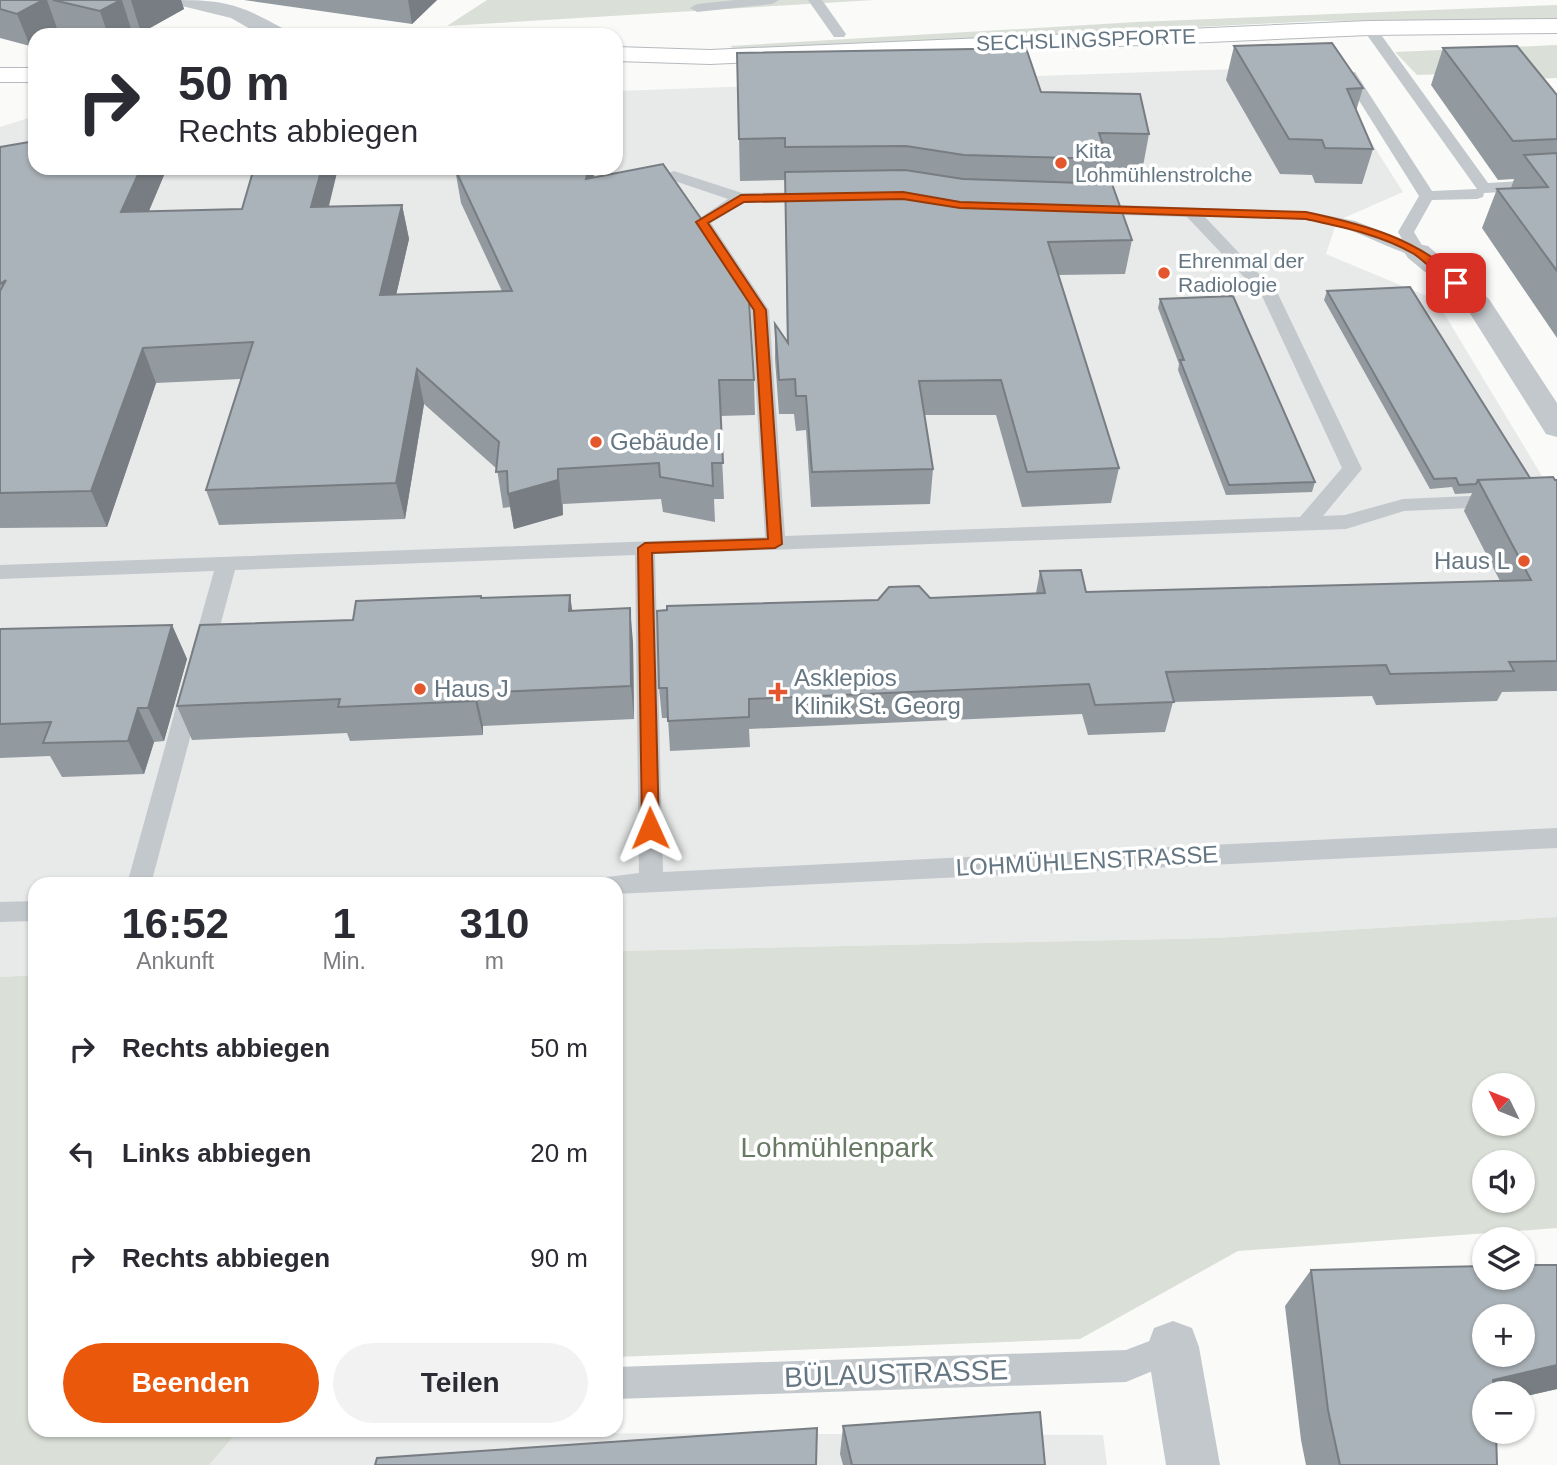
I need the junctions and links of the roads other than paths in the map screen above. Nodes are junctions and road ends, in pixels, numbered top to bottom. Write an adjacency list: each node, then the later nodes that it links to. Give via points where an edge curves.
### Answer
1 (186, 0): 4 (street)
2 (772, 0): 5 (lane)
3 (815, 0): 10 (lane)
4 (213, 3): 7 (street)
5 (697, 8)
6 (1080, 19): 10 (main road, SECHSLINGSPFORTE)
7 (241, 24)
8 (1557, 26): 9 (main road, SECHSLINGSPFORTE)
9 (1368, 28): 12 (main road, SECHSLINGSPFORTE, via 710,57); 17 (lane, via 1484,188)
10 (839, 34): 11 (main road, SECHSLINGSPFORTE)
11 (623, 46)
12 (623, 54)
13 (0, 75): 14 (main road)
14 (28, 75)
15 (1350, 75): 19 (lane)
16 (674, 176): 21 (lane)
17 (1557, 184)
18 (1477, 194): 19 (lane)
19 (1427, 196): 24 (lane, via 1406,232)
20 (836, 197): 21 (lane)
21 (741, 198): 28 (lane, via 702,222 760,310)
22 (1069, 208): 23 (lane)
23 (1191, 212): 24 (lane, via 1328,219); 27 (lane, via 1270,294 1352,469)
24 (1418, 252): 25 (street, via 1475,299)
25 (1557, 426)
26 (1557, 498): 27 (lane, via 1403,505 1346,522)
27 (1306, 523): 28 (lane)
28 (775, 544): 29 (lane)
29 (645, 548): 30 (lane); 34 (lane)
30 (226, 565): 31 (lane); 33 (lane)
31 (0, 572)
32 (1557, 838): 34 (lane, LOHMÜHLENSTRASSE)
33 (141, 877)
34 (651, 883): 35 (lane, LOHMÜHLENSTRASSE)
35 (623, 884)
36 (28, 911): 37 (lane)
37 (0, 912)
38 (1173, 1347): 39 (lane, BÜLAUSTRASSE, via 1126,1366); 40 (street)
39 (623, 1383)
40 (1193, 1465)

